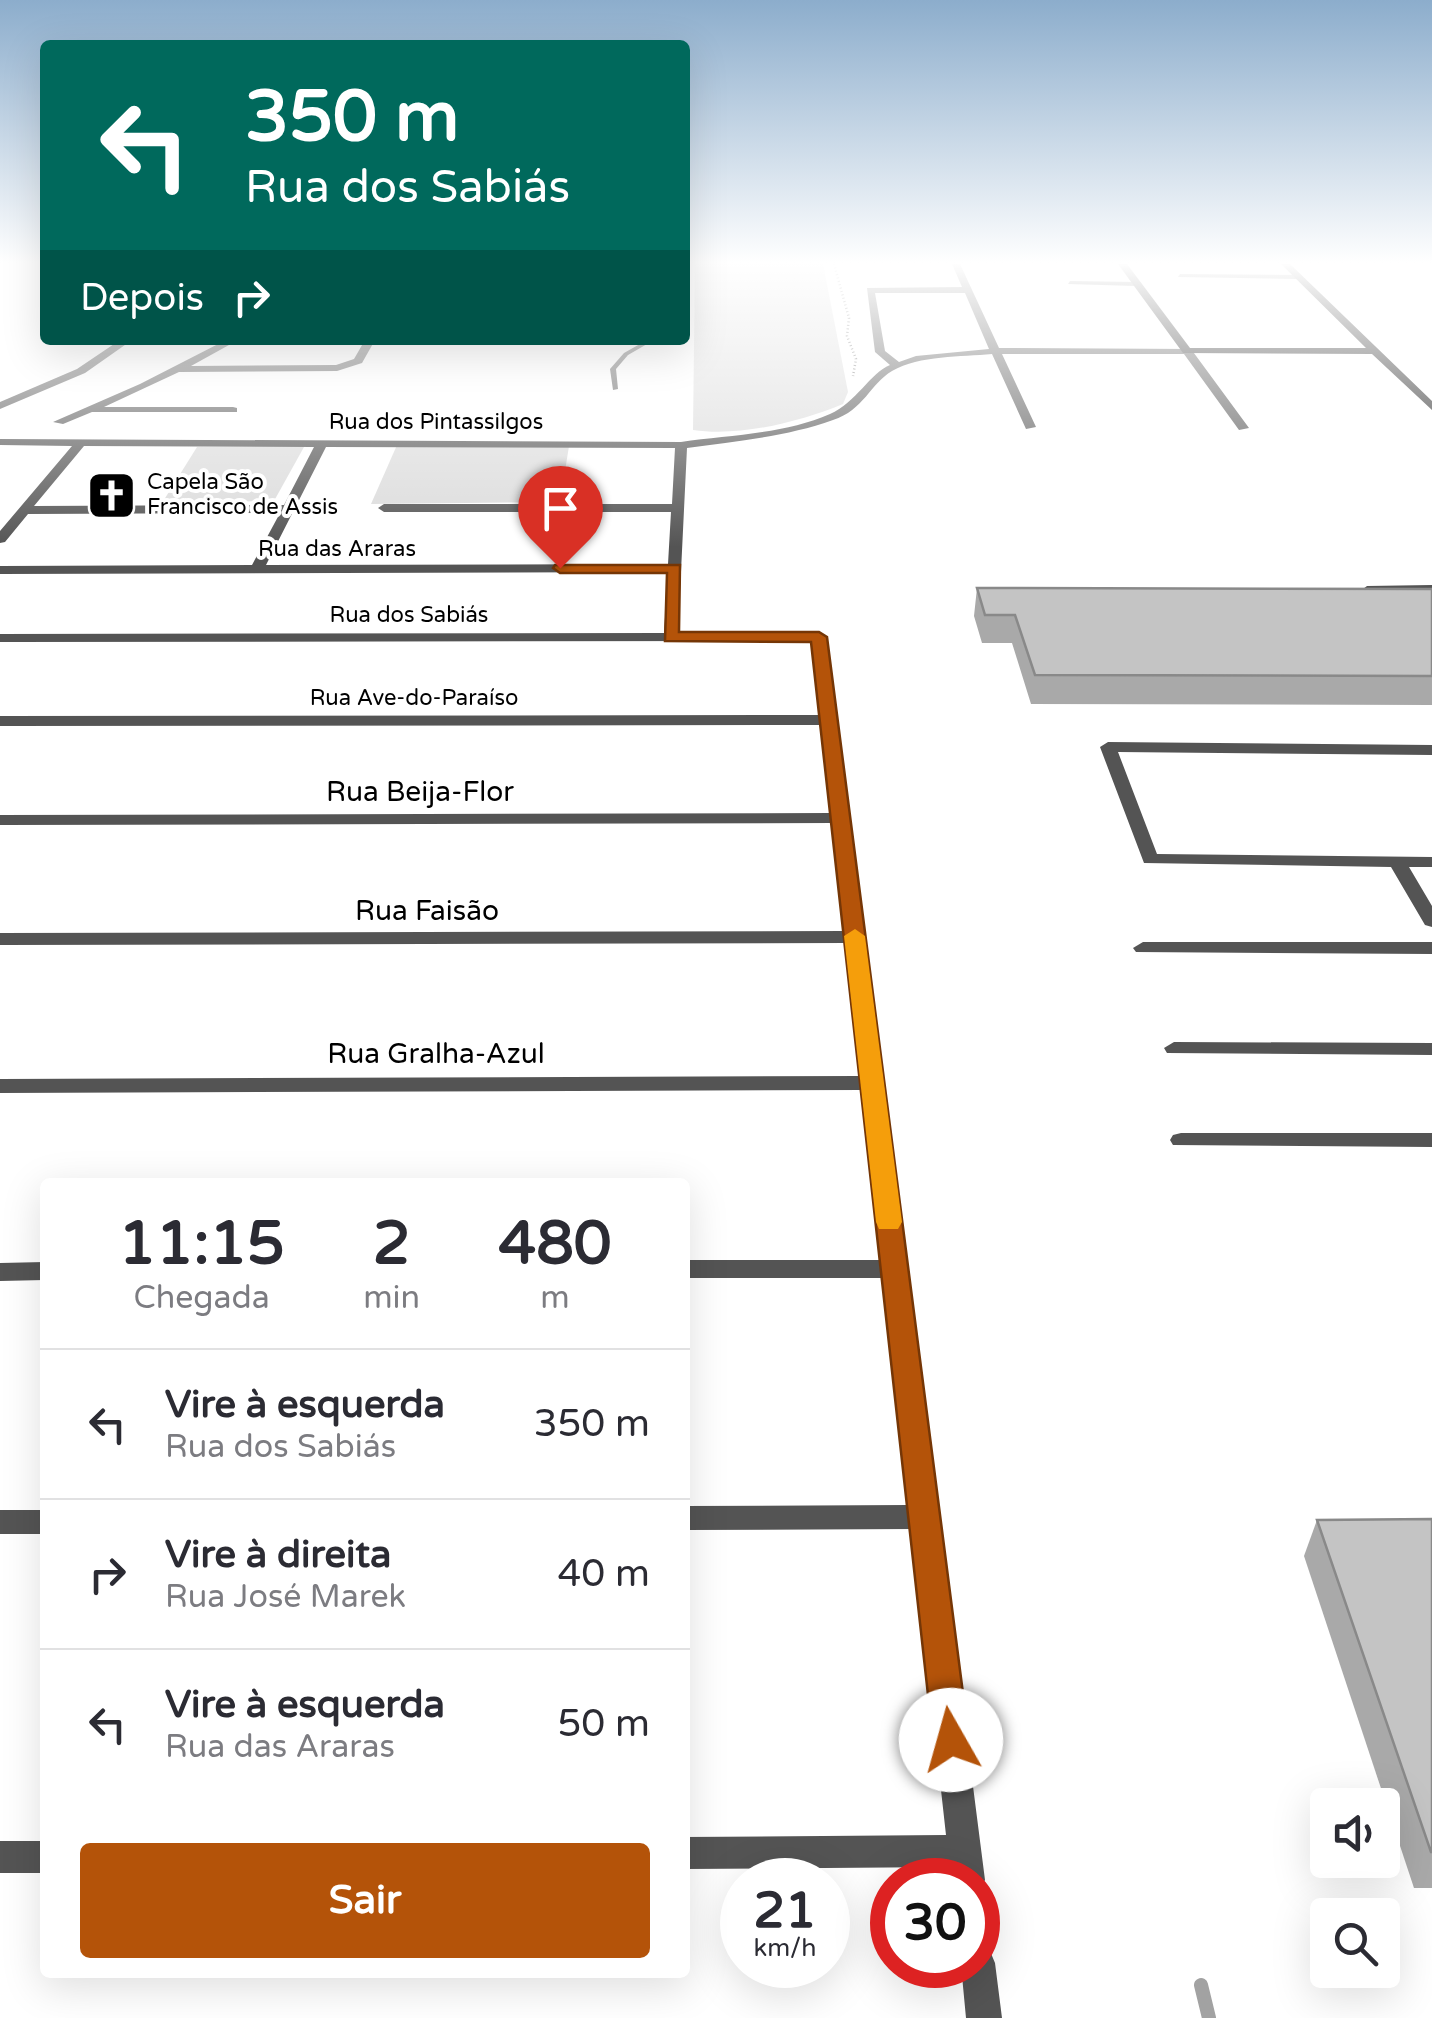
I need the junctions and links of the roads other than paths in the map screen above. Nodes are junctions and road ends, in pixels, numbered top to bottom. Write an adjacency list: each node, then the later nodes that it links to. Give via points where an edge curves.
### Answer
1 (99, 358): 13 (street)
2 (198, 358): 11 (street)
3 (360, 358): 11 (street, via 337,368)
4 (622, 358): 12 (lane, via 613,368)
5 (888, 358): 10 (street)
6 (932, 358): 10 (street)
7 (999, 358): 18 (street)
8 (1192, 358): 19 (street)
9 (1381, 358): 14 (main road)
10 (897, 365): 23 (street, Rua dos Pintassilgos, via 851,408 816,423)
11 (179, 368): 15 (street)
12 (615, 389)
13 (0, 406)
14 (1432, 407)
15 (89, 410): 16 (street); 17 (street)
16 (233, 410)
17 (59, 422)
18 (1030, 426)
19 (1244, 428)
20 (0, 442): 21 (street, Rua dos Pintassilgos)
21 (82, 442): 22 (street, Rua dos Pintassilgos); 27 (street)
22 (323, 442): 23 (street, Rua dos Pintassilgos); 26 (street)
23 (681, 445): 25 (street)
24 (384, 508): 25 (street)
25 (678, 508): 29 (street)
26 (288, 509): 27 (street); 30 (street)
27 (25, 510): 28 (street)
28 (0, 539)
29 (674, 568): 30 (street, Rua das Araras); 34 (street)
30 (257, 569): 31 (street, Rua das Araras)
31 (0, 570)
32 (1432, 588): 33 (lane)
33 (1353, 589)
34 (671, 637): 35 (street, Rua dos Sabiás); 36 (street, Rua dos Sabiás, via 819,637)
35 (0, 638)
36 (829, 720): 37 (street, Rua Ave-do-Paraíso); 39 (street)
37 (0, 722)
38 (1432, 750): 41 (street, via 1108,748 1150,860)
39 (840, 818): 40 (street, Rua Beija-Flor); 44 (street)
40 (0, 820)
41 (1396, 861): 42 (street); 43 (street)
42 (1432, 862)
43 (1432, 921)
44 (855, 937): 45 (street, Rua Faisão); 50 (street)
45 (0, 940)
46 (1143, 948): 47 (street)
47 (1432, 948)
48 (1174, 1048): 49 (street)
49 (1432, 1049)
50 (872, 1083): 51 (street, Rua Gralha-Azul); 54 (street)
51 (0, 1086)
52 (1181, 1140): 53 (street)
53 (1432, 1140)
54 (894, 1269): 55 (street); 58 (street)
55 (690, 1270)
56 (0, 1272): 57 (street)
57 (40, 1272)
58 (924, 1517): 59 (street); 65 (street)
59 (690, 1518)
60 (0, 1522): 61 (street)
61 (40, 1522)
62 (690, 1853): 66 (street)
63 (40, 1857): 64 (street)
64 (0, 1858)
65 (965, 1858)
66 (870, 1862)
67 (981, 1988): 68 (street)
68 (984, 2018)

